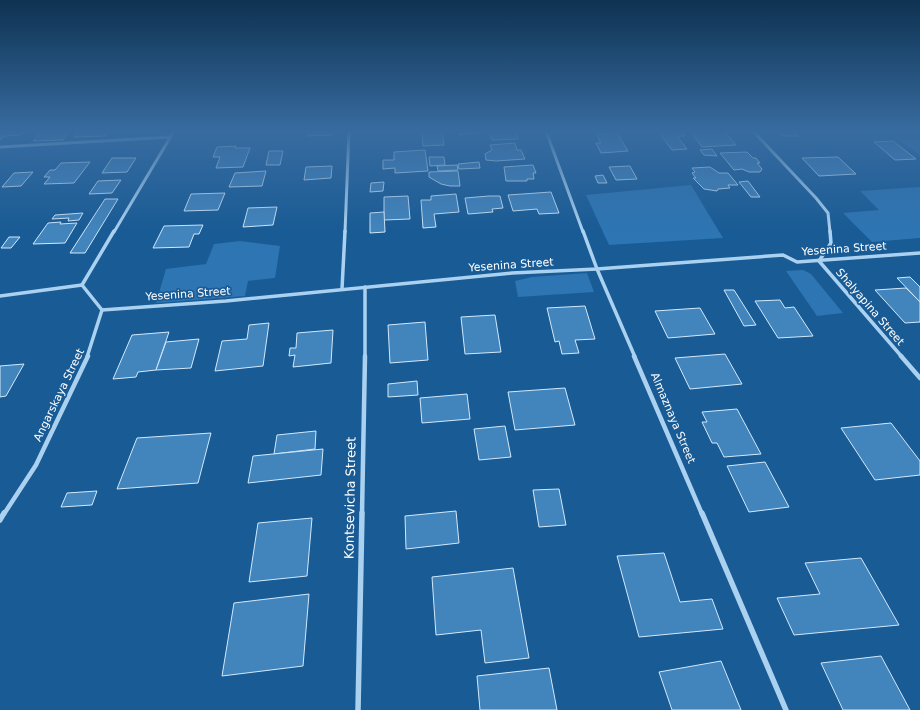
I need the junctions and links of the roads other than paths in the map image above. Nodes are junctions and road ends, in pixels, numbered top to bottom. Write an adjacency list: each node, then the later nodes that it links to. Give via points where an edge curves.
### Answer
1 (154, 164): 8 (street)
2 (348, 164): 10 (street)
3 (558, 164): 7 (street, Almaznaya Street)
4 (784, 164): 6 (street, via 828,213 831,243)
5 (920, 253): 6 (street, Yesenina Street)
6 (819, 261): 7 (street, Yesenina Street, via 797,262 783,255); 13 (street, Shalyapina Street)
7 (598, 269): 9 (street, Yesenina Street, via 512,273); 16 (street, Almaznaya Street)
8 (82, 285): 11 (street); 12 (street)
9 (365, 287): 10 (street, Yesenina Street); 15 (street, Kontsevicha Street)
10 (342, 289): 12 (street, Yesenina Street)
11 (0, 296)
12 (102, 310): 14 (street, Angarskaya Street, via 90,352 36,465)
13 (920, 378)
14 (0, 520)
15 (358, 710)
16 (786, 710)

